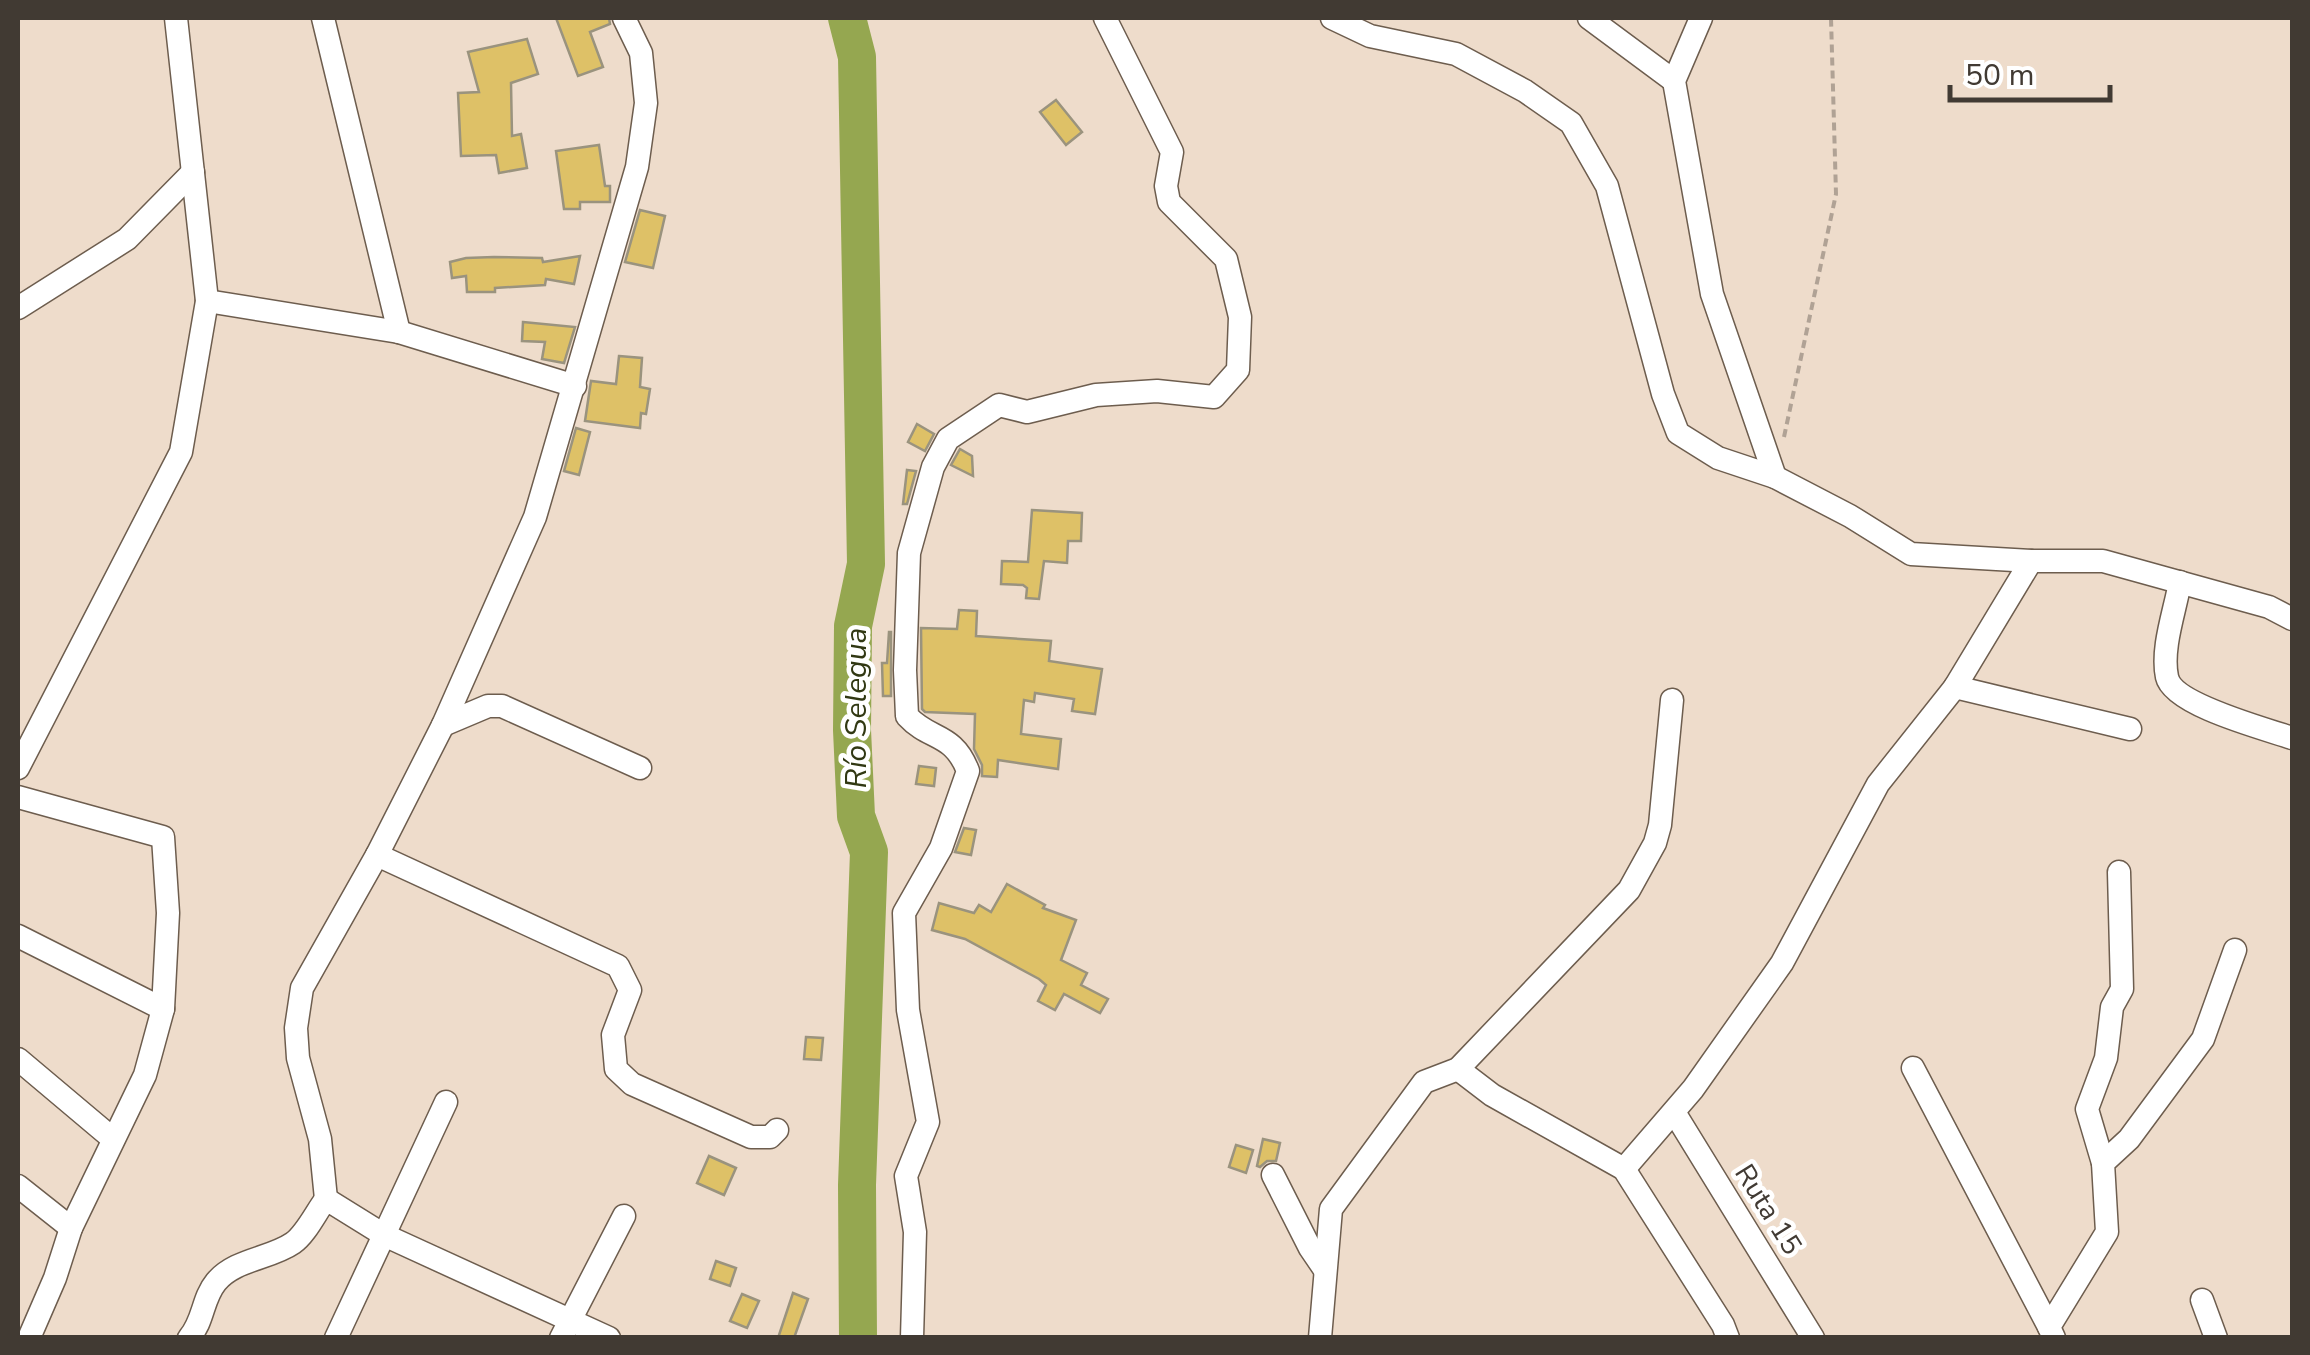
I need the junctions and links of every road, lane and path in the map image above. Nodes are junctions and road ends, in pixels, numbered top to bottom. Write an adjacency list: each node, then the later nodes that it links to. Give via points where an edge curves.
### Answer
1 (176, 18): 10 (street)
2 (323, 18): 13 (street)
3 (624, 18): 14 (street, via 641,53 644,119 637,168)
4 (1106, 18): 56 (street, via 1172,152 1169,202 1226,259 1240,317 1238,370 1214,397 1157,391 1096,395 1027,412 999,405 948,439 934,468 909,553 906,716 947,740 968,772 940,848 904,913 908,1010 928,1122 906,1176 915,1232)
5 (1332, 18): 16 (street, via 1370,36 1456,54 1572,123 1607,186 1678,432 1718,458)
6 (1589, 18): 9 (street)
7 (1701, 18): 9 (street)
8 (1831, 18): 15 (path, via 1836,194)
9 (1674, 81): 16 (street, via 1712,294)
10 (193, 172): 11 (street); 12 (street, via 127,239)
11 (208, 301): 13 (street); 25 (street, via 181,452)
12 (18, 308)
13 (399, 332): 14 (street)
14 (575, 386): 22 (street, via 535,518)
15 (1784, 440)
16 (1775, 478): 17 (street, via 1912,554)
17 (2031, 561): 18 (street, via 2103,561); 20 (street)
18 (2180, 582): 19 (street); 24 (street, via 2168,682 2195,704)
19 (2292, 620)
20 (1955, 687): 23 (street); 37 (street, via 1878,784 1782,962)
21 (1672, 700): 35 (street, via 1660,825 1630,890)
22 (443, 725): 26 (street, via 502,706); 28 (street)
23 (2130, 728)
24 (2292, 738)
25 (18, 768)
26 (640, 768)
27 (18, 797): 32 (street, via 164,837)
28 (377, 855): 38 (street, via 618,966 630,990 612,1036 616,1068 632,1084 750,1137 770,1137); 44 (street, via 302,988 296,1028)
29 (2119, 872): 40 (street, via 2122,989 2087,1109)
30 (18, 936): 32 (street)
31 (2236, 950): 40 (street, via 2203,1039 2129,1140)
32 (163, 1008): 39 (street, via 145,1076)
33 (18, 1059): 39 (street)
34 (1913, 1068): 51 (street)
35 (1458, 1069): 41 (street); 48 (street, via 1424,1082 1331,1209)
36 (446, 1102): 47 (street)
37 (1674, 1112): 41 (street); 59 (street, Ruta 15)
38 (777, 1130)
39 (113, 1139): 46 (street)
40 (2103, 1164): 51 (street, via 2107,1232)
41 (1624, 1169): 58 (street)
42 (1273, 1176): 48 (street)
43 (18, 1186): 46 (street)
44 (326, 1199): 47 (street); 53 (street, via 294,1242 217,1280)
45 (624, 1216): 50 (street)
46 (71, 1228): 52 (street)
47 (384, 1235): 50 (street); 54 (street)
48 (1325, 1270): 57 (street)
49 (2202, 1300): 60 (street)
50 (565, 1328): 55 (street)
51 (2052, 1332)
52 (30, 1338)
53 (189, 1338)
54 (336, 1338)
55 (610, 1338)
56 (912, 1338)
57 (1320, 1338)
58 (1728, 1338)
59 (1814, 1338)
60 (2216, 1338)

